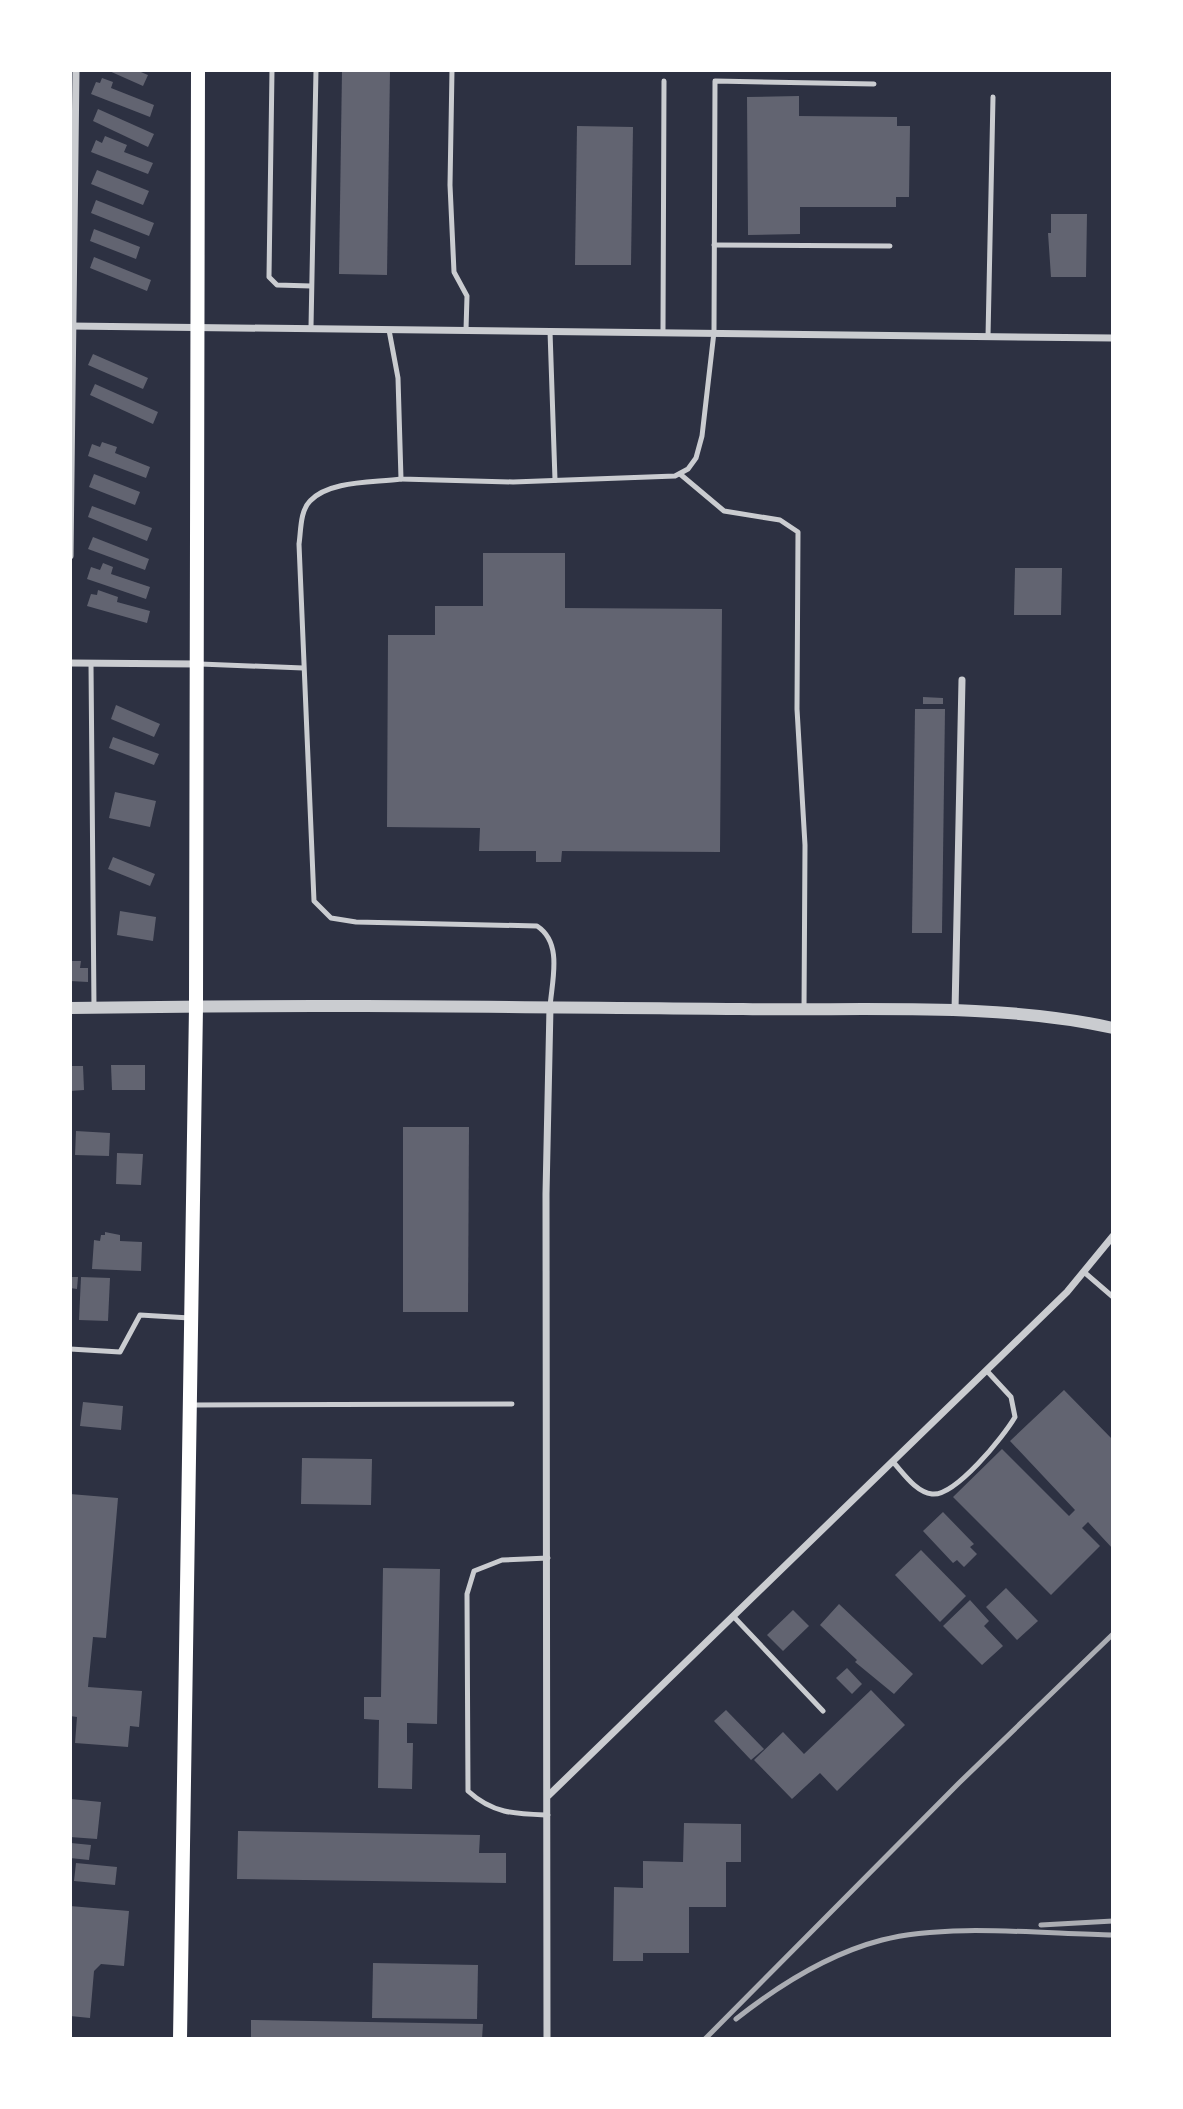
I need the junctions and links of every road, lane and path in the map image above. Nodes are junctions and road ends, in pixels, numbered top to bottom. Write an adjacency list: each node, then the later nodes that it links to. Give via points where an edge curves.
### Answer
1 (76, 70): 12 (street)
2 (198, 70): 13 (main road)
3 (272, 70): 11 (lane, via 269,277 277,285)
4 (316, 70): 11 (lane)
5 (452, 70): 16 (lane, via 454,272 467,296)
6 (664, 81): 18 (lane)
7 (874, 85): 9 (lane, via 715,82)
8 (993, 97): 20 (lane)
9 (714, 245): 10 (lane); 19 (lane)
10 (890, 246)
11 (311, 286): 14 (lane)
12 (72, 326): 13 (street); 25 (street)
13 (197, 326): 14 (street); 28 (main road)
14 (311, 327): 15 (street)
15 (389, 330): 16 (street); 23 (lane, via 398,378)
16 (466, 330): 17 (street)
17 (550, 331): 18 (street); 24 (lane)
18 (663, 331): 19 (street)
19 (714, 332): 20 (street); 22 (lane, via 702,436 696,458)
20 (988, 337): 21 (street)
21 (1113, 338)
22 (680, 474): 24 (lane); 35 (lane, via 724,511 780,520 798,533)
23 (401, 479): 24 (lane); 29 (lane, via 328,489 309,502 299,544)
24 (555, 481)
25 (70, 556)
26 (70, 663): 27 (street)
27 (91, 664): 28 (street); 34 (lane)
28 (197, 664): 29 (lane); 31 (main road)
29 (303, 668): 32 (lane, via 312,885 320,911 356,922 537,926 551,942 554,955)
30 (962, 680): 36 (street)
31 (196, 1007): 32 (street); 34 (street); 41 (main road)
32 (550, 1007): 35 (street); 47 (street)
33 (70, 1008): 34 (street)
34 (94, 1008)
35 (804, 1010): 36 (street)
36 (955, 1012): 37 (street, via 1062,1016)
37 (1113, 1028)
38 (1113, 1236): 39 (street)
39 (1084, 1272): 40 (lane); 43 (street)
40 (1113, 1297)
41 (190, 1318): 42 (lane, via 140,1315 120,1352); 45 (main road)
42 (70, 1349)
43 (987, 1371): 46 (street); 46 (lane, via 1011,1397 1015,1417 1003,1438 945,1493 930,1494 913,1484)
44 (512, 1404): 45 (lane)
45 (189, 1405): 52 (main road)
46 (894, 1463): 48 (street)
47 (548, 1559): 50 (street); 51 (lane, via 502,1559 474,1571 467,1607 468,1791 505,1814)
48 (734, 1616): 49 (lane); 50 (street)
49 (823, 1711)
50 (549, 1795): 51 (street)
51 (548, 1815): 53 (street)
52 (180, 2039)
53 (547, 2039)

